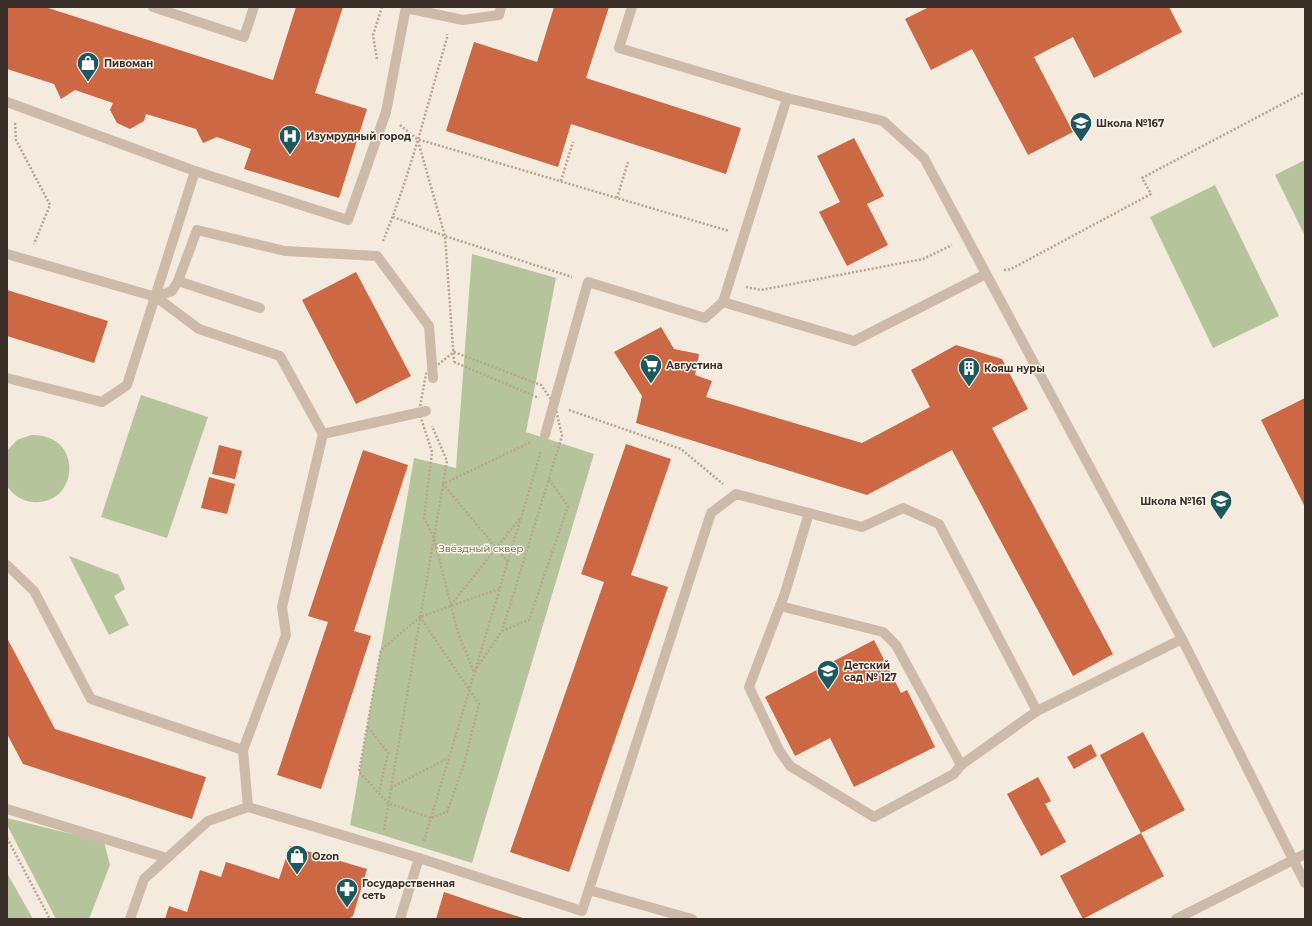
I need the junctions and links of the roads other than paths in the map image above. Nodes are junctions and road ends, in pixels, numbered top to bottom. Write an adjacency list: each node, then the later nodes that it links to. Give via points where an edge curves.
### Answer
1 (153, 7): 2 (lane, via 244,37)
2 (254, 7)
3 (406, 7): 4 (lane, via 444,18 463,20 499,15); 8 (lane, via 386,112 348,220)
4 (501, 7)
5 (632, 7): 6 (lane, via 619,48)
6 (787, 98): 10 (lane, via 883,121 924,158); 13 (lane)
7 (10, 103): 8 (lane)
8 (195, 171): 12 (lane)
9 (7, 254): 12 (lane)
10 (986, 274): 13 (lane, via 854,342); 23 (lane)
11 (178, 281): 12 (lane, via 172,291); 14 (lane); 15 (lane, via 197,230 285,251 377,256 429,326)
12 (156, 297): 16 (lane, via 127,385 102,402); 18 (lane, via 199,329 280,356)
13 (723, 302): 19 (lane, via 705,318 588,282 551,403)
14 (260, 308)
15 (432, 374)
16 (7, 378)
17 (422, 412): 18 (lane)
18 (323, 434): 25 (lane, via 282,607 286,635)
19 (545, 435)
20 (809, 513): 22 (lane); 24 (lane, via 862,527 903,508 939,524); 34 (lane, via 736,494 711,513)
21 (7, 565): 25 (lane, via 34,591 91,699)
22 (780, 606): 26 (lane, via 883,632 896,645); 26 (lane, via 748,687 778,750 790,766 874,817 954,774)
23 (1182, 639): 24 (lane); 32 (lane)
24 (1037, 711): 26 (lane)
25 (243, 750): 27 (lane)
26 (961, 765)
27 (248, 807): 30 (lane, via 208,821); 31 (lane)
28 (7, 809): 30 (lane)
29 (1305, 854): 32 (lane)
30 (167, 858): 35 (lane, via 144,879)
31 (419, 858): 34 (lane, via 582,911); 36 (lane)
32 (1294, 860): 33 (lane); 38 (lane)
33 (1305, 883)
34 (589, 890): 37 (lane)
35 (130, 919)
36 (400, 919)
37 (692, 919)
38 (1176, 919)

